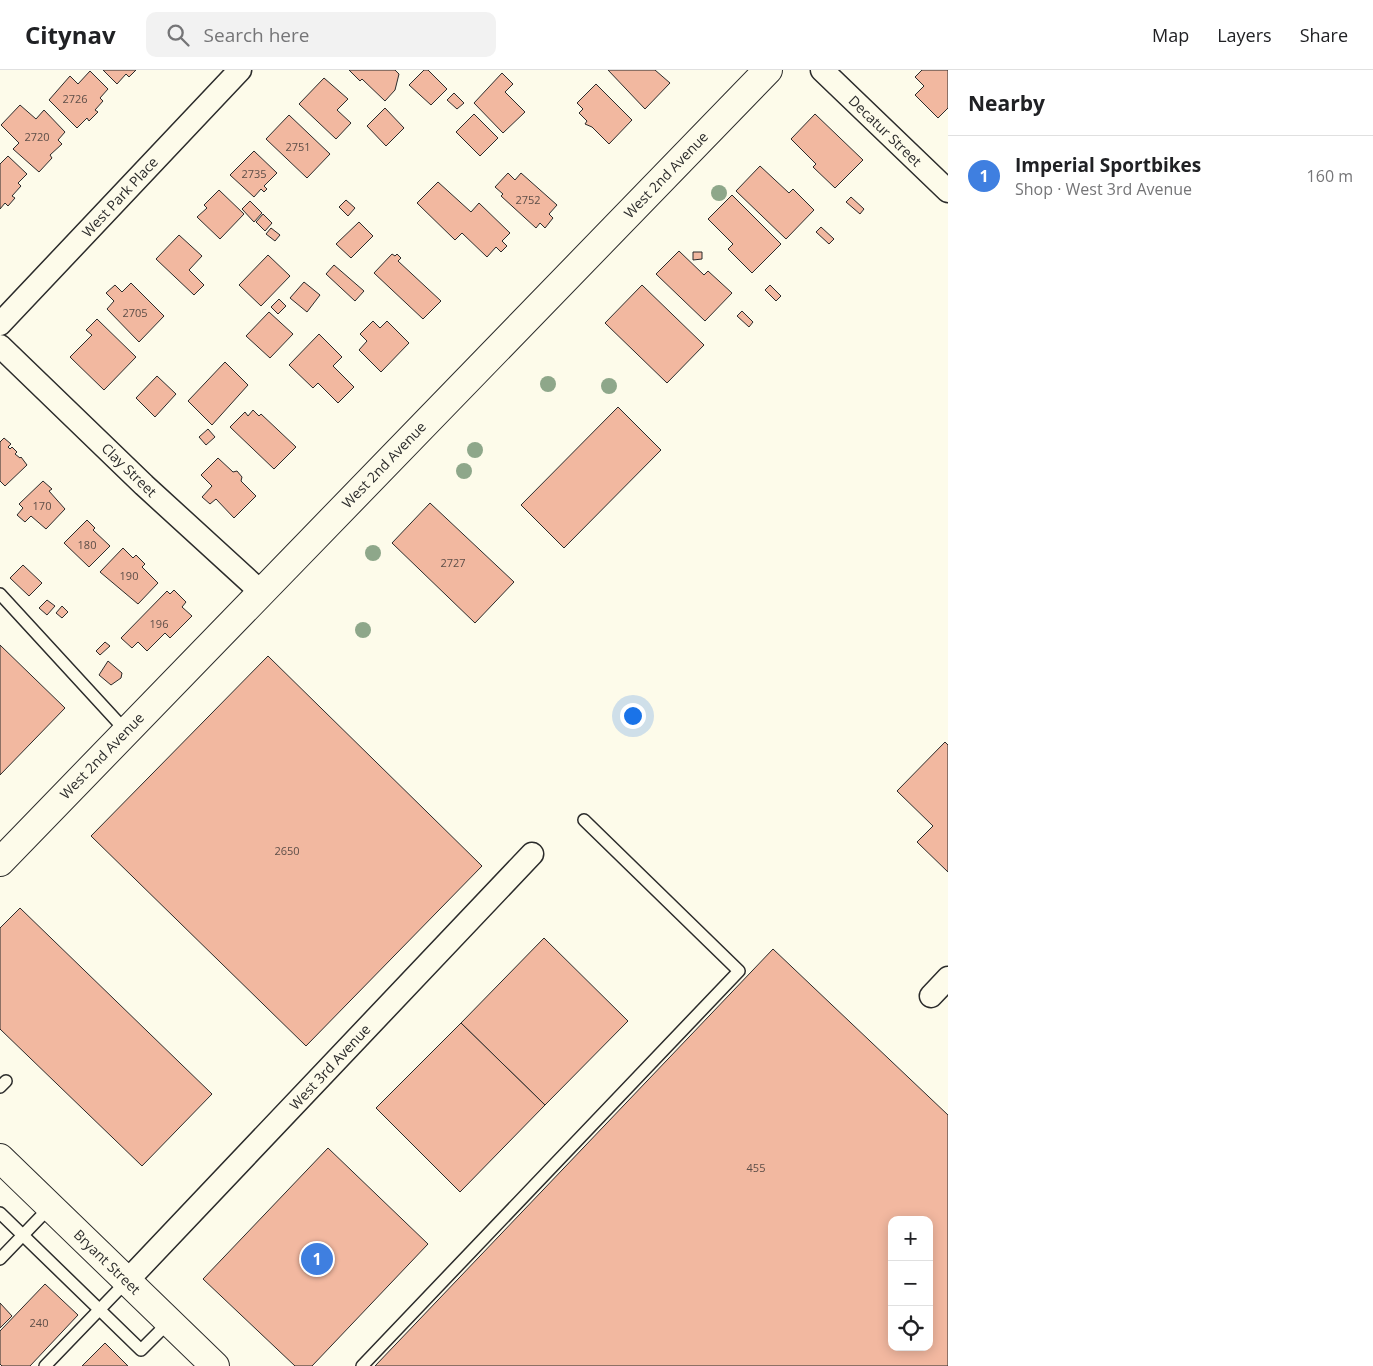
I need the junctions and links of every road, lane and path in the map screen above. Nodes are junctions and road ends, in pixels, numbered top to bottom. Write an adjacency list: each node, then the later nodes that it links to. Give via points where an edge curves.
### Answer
1 (240, 70): 5 (street, West Park Place)
2 (768, 70): 7 (street, West 2nd Avenue)
3 (822, 70): 4 (street, Decatur Street)
4 (948, 191)
5 (0, 324)
6 (0, 346): 7 (street, Clay Street)
7 (261, 592): 9 (street, West 2nd Avenue)
8 (0, 594): 9 (lane)
9 (126, 731): 12 (street, West 2nd Avenue)
10 (584, 820): 25 (lane, via 740,971)
11 (532, 854): 20 (street, West 3rd Avenue)
12 (0, 862)
13 (948, 978): 14 (street)
14 (931, 996)
15 (0, 1158): 16 (street, Bryant Street)
16 (50, 1208): 18 (lane); 20 (street, Bryant Street)
17 (0, 1213): 18 (lane)
18 (23, 1235): 19 (lane); 21 (lane)
19 (0, 1259)
20 (127, 1281): 21 (lane); 22 (street, Bryant Street)
21 (100, 1310): 22 (lane, via 141,1350); 23 (lane)
22 (169, 1322): 24 (street, Bryant Street)
23 (45, 1366)
24 (215, 1366)
25 (362, 1366)

